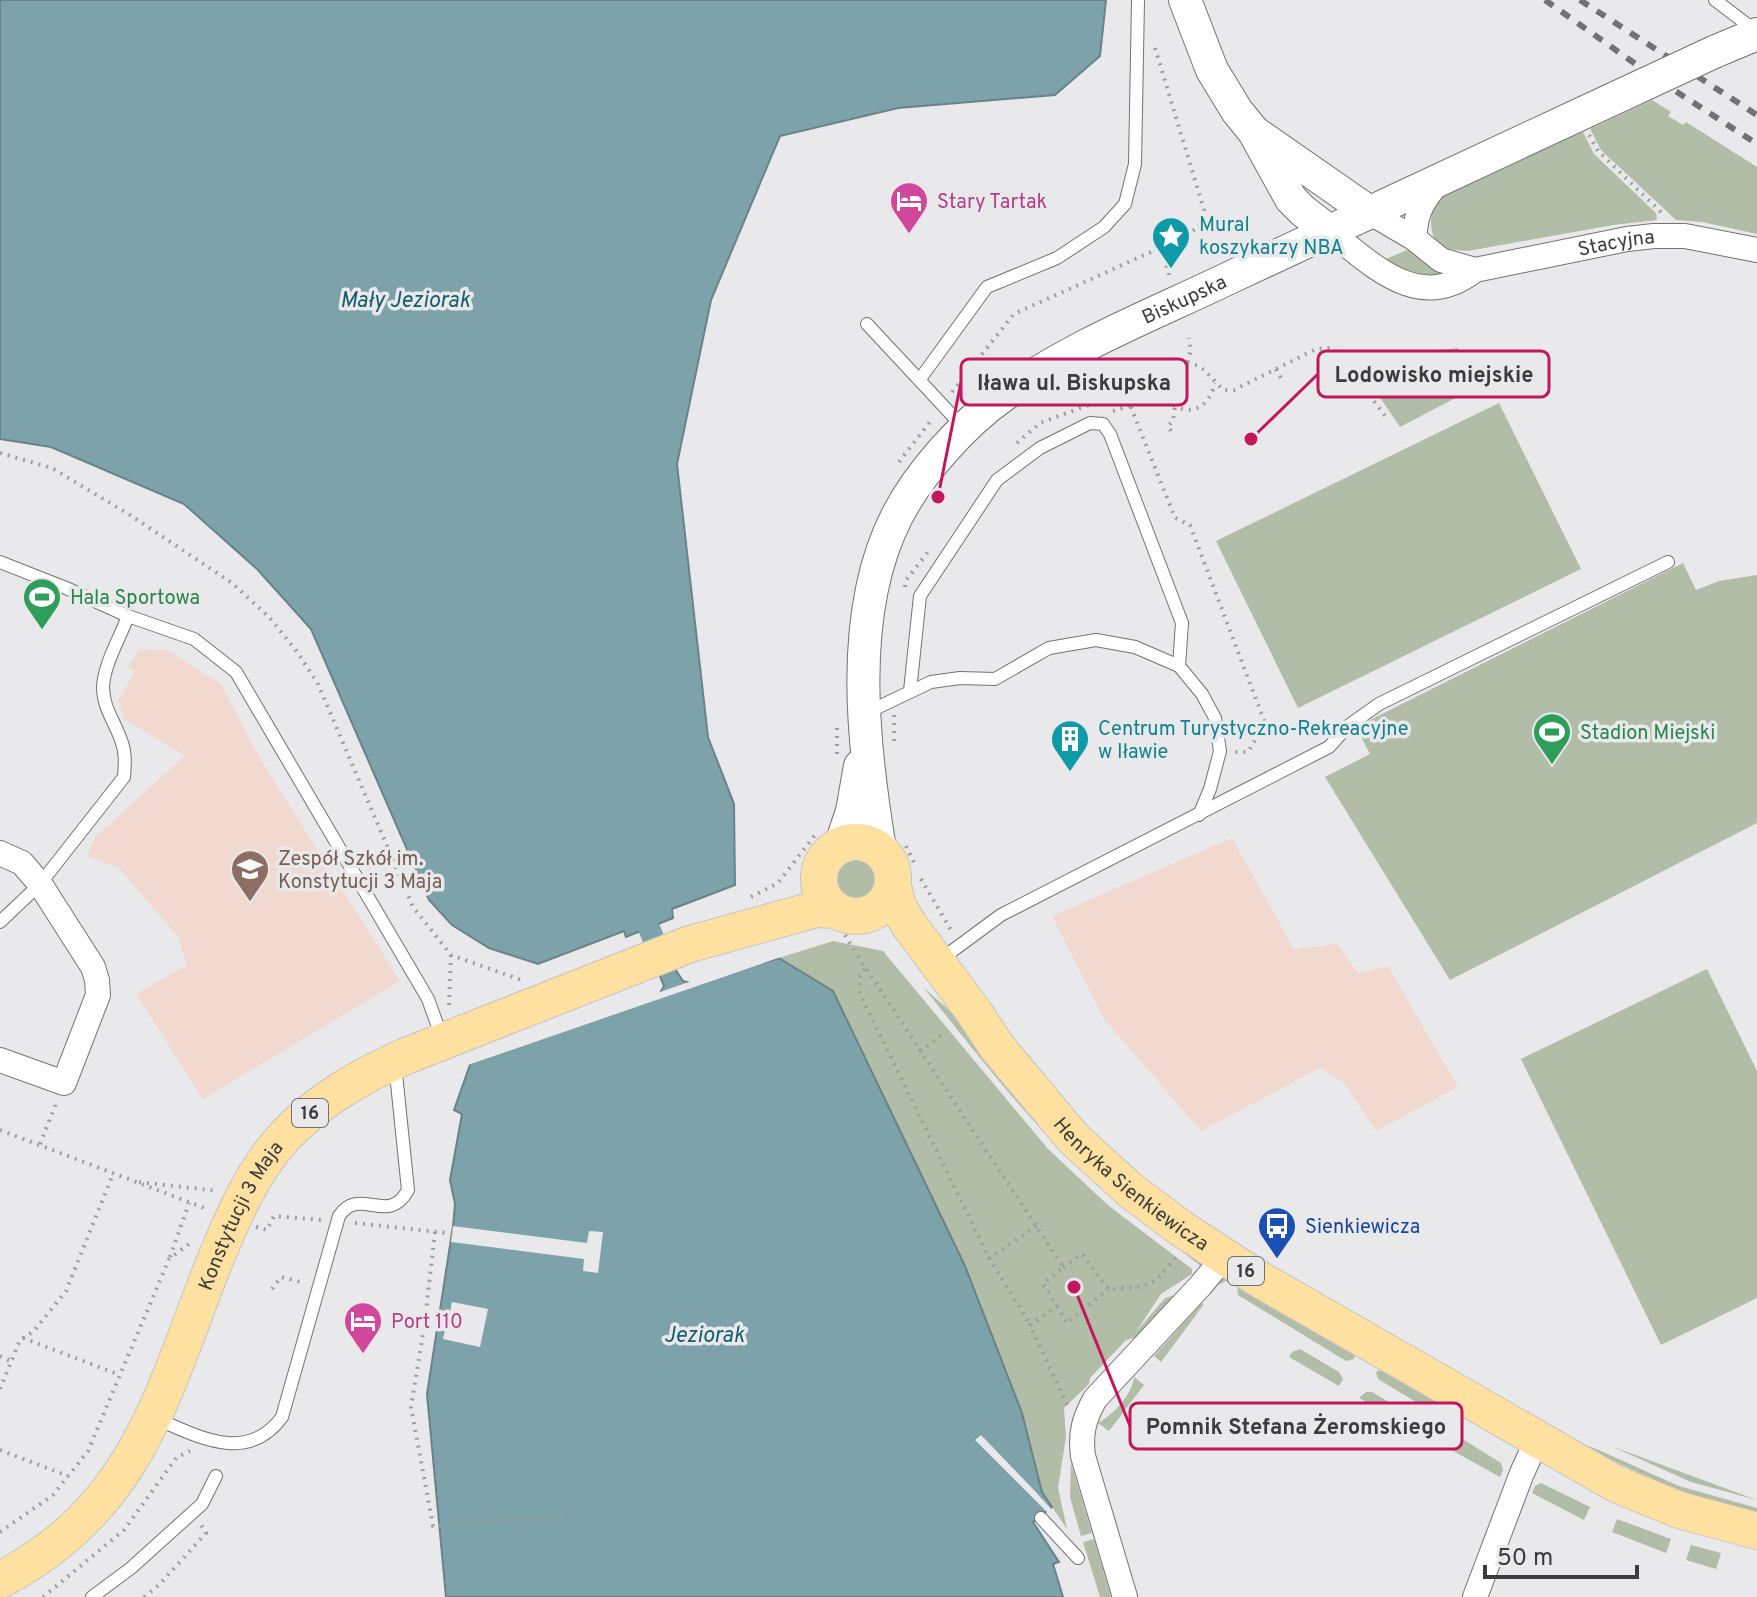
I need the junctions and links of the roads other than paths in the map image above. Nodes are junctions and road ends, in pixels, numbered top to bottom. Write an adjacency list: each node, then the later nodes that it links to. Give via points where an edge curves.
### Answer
1 (1138, 0): 15 (lane, via 1135,164 1125,204 1104,227 1057,258 987,287)
2 (1185, 0): 5 (street, via 1212,70)
3 (1715, 0): 4 (lane)
4 (1757, 33): 6 (street, Biskupska, bridge, via 1586,121)
5 (1254, 132): 7 (street); 8 (street)
6 (1443, 177): 8 (street, Biskupska); 10 (street, via 1422,204)
7 (1291, 199): 9 (street); 12 (street, via 1288,234)
8 (1369, 212): 9 (street, Biskupska); 10 (street)
9 (1329, 231): 12 (street, Biskupska); 13 (street, Stacyjna, via 1408,285 1447,285)
10 (1415, 239): 13 (street, via 1441,260)
11 (1757, 250): 13 (street, Stacyjna, via 1685,236 1654,236)
12 (1271, 259): 16 (street, Biskupska, via 1061,360 1002,396)
13 (1475, 270)
14 (867, 324): 15 (lane)
15 (920, 379): 16 (lane)
16 (965, 429): 22 (street, Biskupska, via 918,483 884,546 866,626)
17 (0, 562): 19 (lane)
18 (1668, 562): 23 (lane, via 1379,704 1329,747)
19 (128, 616): 27 (lane, via 103,689 106,710 122,742 124,777); 33 (lane, via 194,639 236,672)
20 (1179, 666): 21 (lane, via 1135,647 1096,640 1049,648 995,679 931,682); 21 (lane, via 1182,623 1110,434 1103,424 1090,423 1040,448 997,480 920,596); 23 (lane, via 1215,718 1220,751)
21 (902, 695): 22 (lane)
22 (865, 721): 24 (street, Biskupska); 25 (street, Biskupska, via 856,791)
23 (1199, 815): 32 (lane, via 1001,915)
24 (892, 843): 25 (main road, via 857,841); 28 (main road, 16)
25 (826, 849): 29 (main road, via 821,891); 31 (main road, Konstytucji 3 Maja / 16, via 804,883)
26 (0, 853): 27 (street, via 22,863)
27 (40, 884): 30 (lane); 35 (street, via 93,967 98,995 64,1083)
28 (893, 886): 29 (main road, via 882,906); 32 (main road, Henryka Sienkiewicza / 16, via 898,907)
29 (848, 913): 31 (main road, Konstytucji 3 Maja / 16, via 817,909); 34 (main road, Henryka Sienkiewicza / 16, via 894,939 965,1021)
30 (0, 922)
31 (690, 944): 33 (main road, Konstytucji 3 Maja / 16)
32 (949, 954): 34 (main road, Henryka Sienkiewicza / 16)
33 (446, 1025): 36 (main road, Konstytucji 3 Maja / 16)
34 (997, 1047): 37 (main road, Henryka Sienkiewicza / 16, via 1101,1165)
35 (0, 1060)
36 (395, 1061): 38 (main road, Konstytucji 3 Maja / 16, via 320,1104 260,1168 225,1237); 38 (lane, via 408,1190 392,1207 356,1203 339,1216 282,1417 274,1428 245,1443 196,1436)
37 (1224, 1257): 39 (main road, Henryka Sienkiewicza / 16); 46 (street, via 1095,1399 1084,1420 1083,1456)
38 (154, 1418): 44 (main road, Konstytucji 3 Maja / 16, via 107,1496 87,1518 42,1555)
39 (1538, 1438): 42 (main road, Henryka Sienkiewicza / 16, via 1616,1484 1679,1510); 47 (street)
40 (216, 1476): 45 (lane, via 202,1504)
41 (1041, 1518): 43 (lane)
42 (1757, 1531)
43 (1078, 1558)
44 (0, 1580)
45 (92, 1597)
46 (1125, 1597)
47 (1475, 1597)

